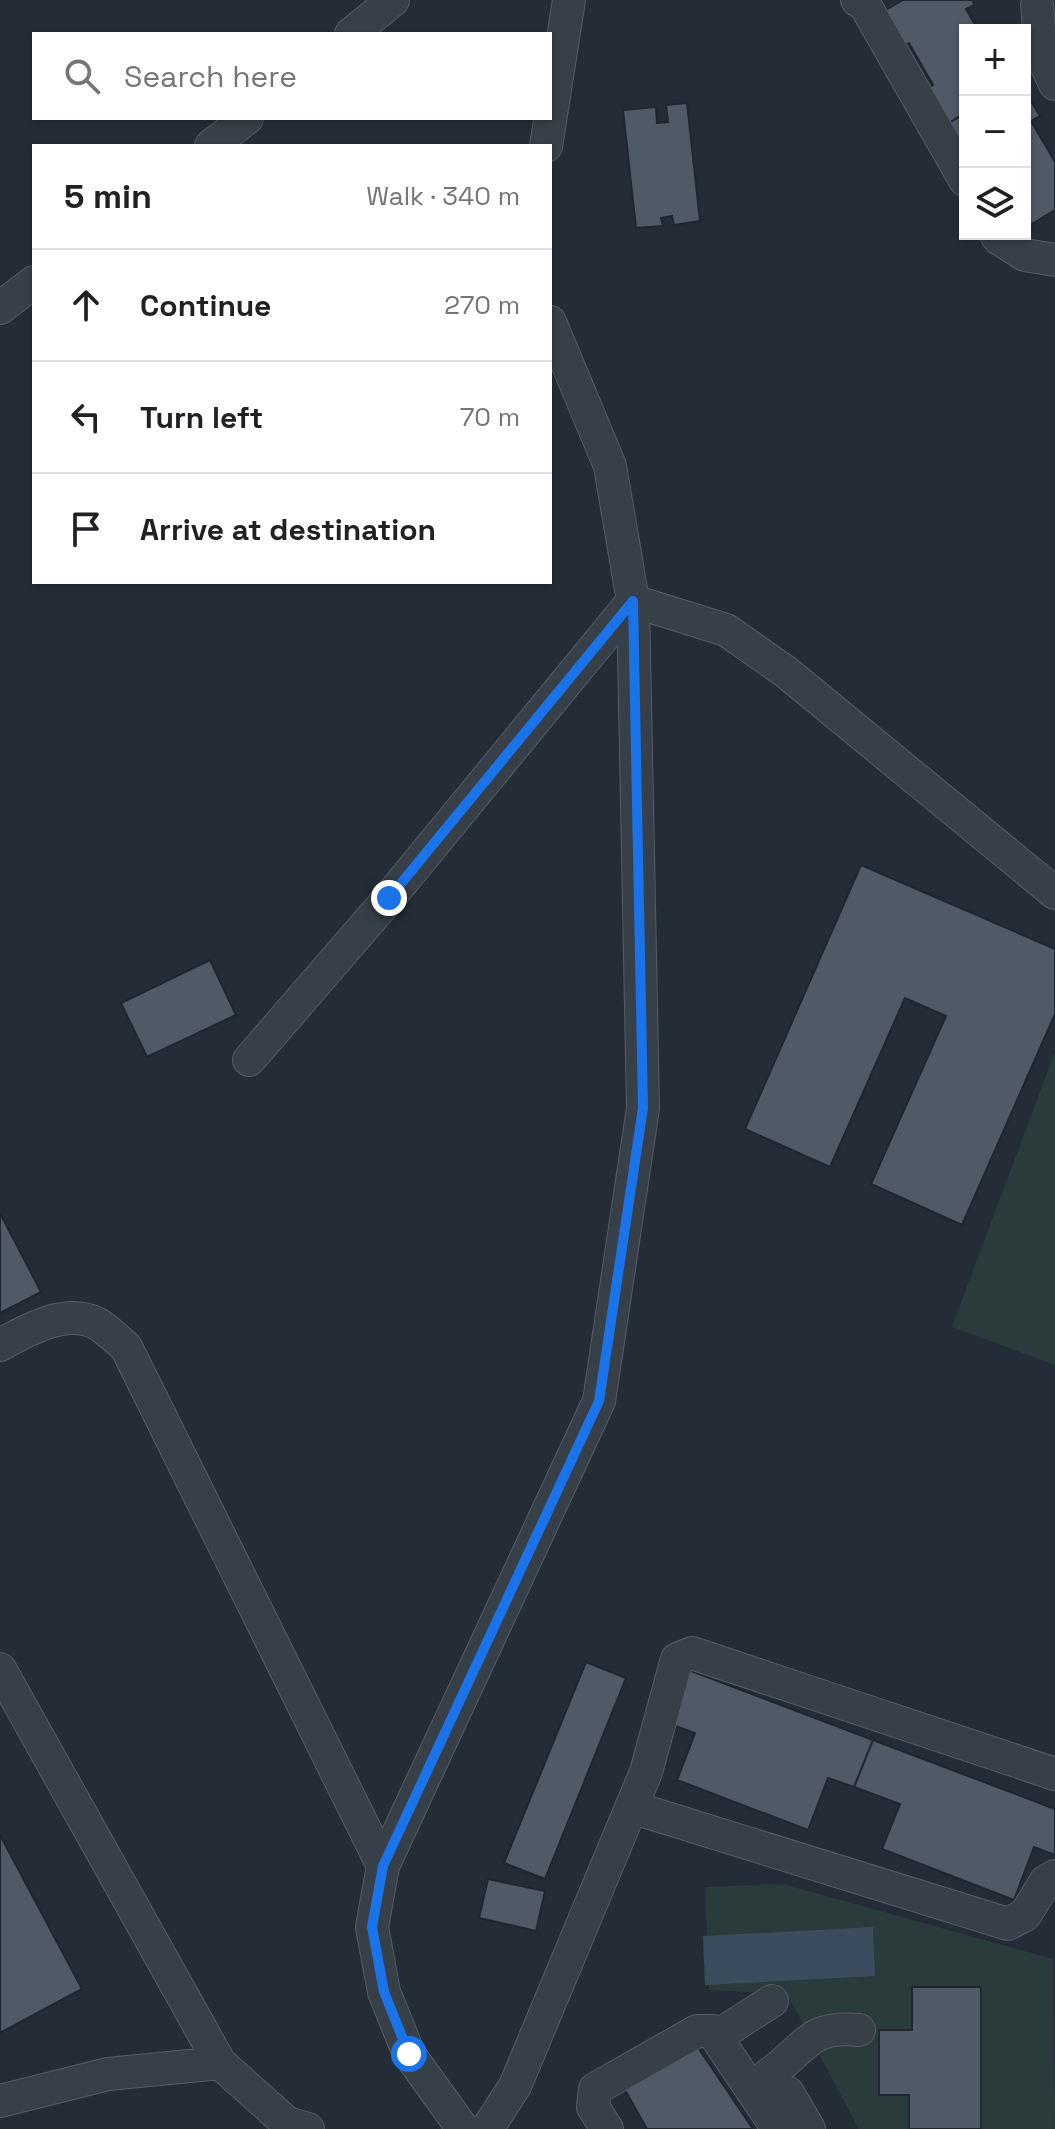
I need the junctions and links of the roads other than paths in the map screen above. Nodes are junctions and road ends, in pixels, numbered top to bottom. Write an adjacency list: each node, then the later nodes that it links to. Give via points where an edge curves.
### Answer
1 (393, 0): 5 (street)
2 (569, 0): 7 (street)
3 (865, 2): 12 (street)
4 (1040, 5): 6 (street, via 1041,54)
5 (353, 32)
6 (1055, 84)
7 (552, 108)
8 (244, 120): 10 (street)
9 (550, 120): 11 (street)
10 (214, 144)
11 (546, 144)
12 (959, 169)
13 (1001, 240): 14 (street, via 1025,255)
14 (1055, 260)
15 (32, 284): 16 (street)
16 (0, 308)
17 (552, 327): 18 (street, via 610,466)
18 (633, 601): 19 (street, via 726,630 786,672); 20 (street); 25 (street, via 643,1108 599,1401)
19 (1055, 893)
20 (249, 1060)
21 (0, 1345): 25 (street, via 72,1317 97,1324 126,1347)
22 (0, 1669): 30 (street)
23 (1055, 1774): 24 (street, via 692,1653 677,1659)
24 (631, 1807): 26 (street, via 1008,1924 1025,1915 1046,1881); 36 (street, via 515,2086)
25 (383, 1866): 35 (street, via 372,1927 384,1992 409,2054)
26 (1055, 1876)
27 (772, 2001): 29 (street)
28 (859, 2030): 31 (street, via 837,2028 800,2045)
29 (716, 2037): 31 (street); 37 (street, via 712,2031 697,2031 595,2089 593,2107)
30 (220, 2063): 33 (street, via 108,2074); 34 (street, via 287,2123)
31 (751, 2089): 38 (street)
32 (788, 2093): 39 (street)
33 (0, 2101)
34 (308, 2129)
35 (463, 2129)
36 (487, 2129)
37 (607, 2129)
38 (778, 2129)
39 (809, 2129)

